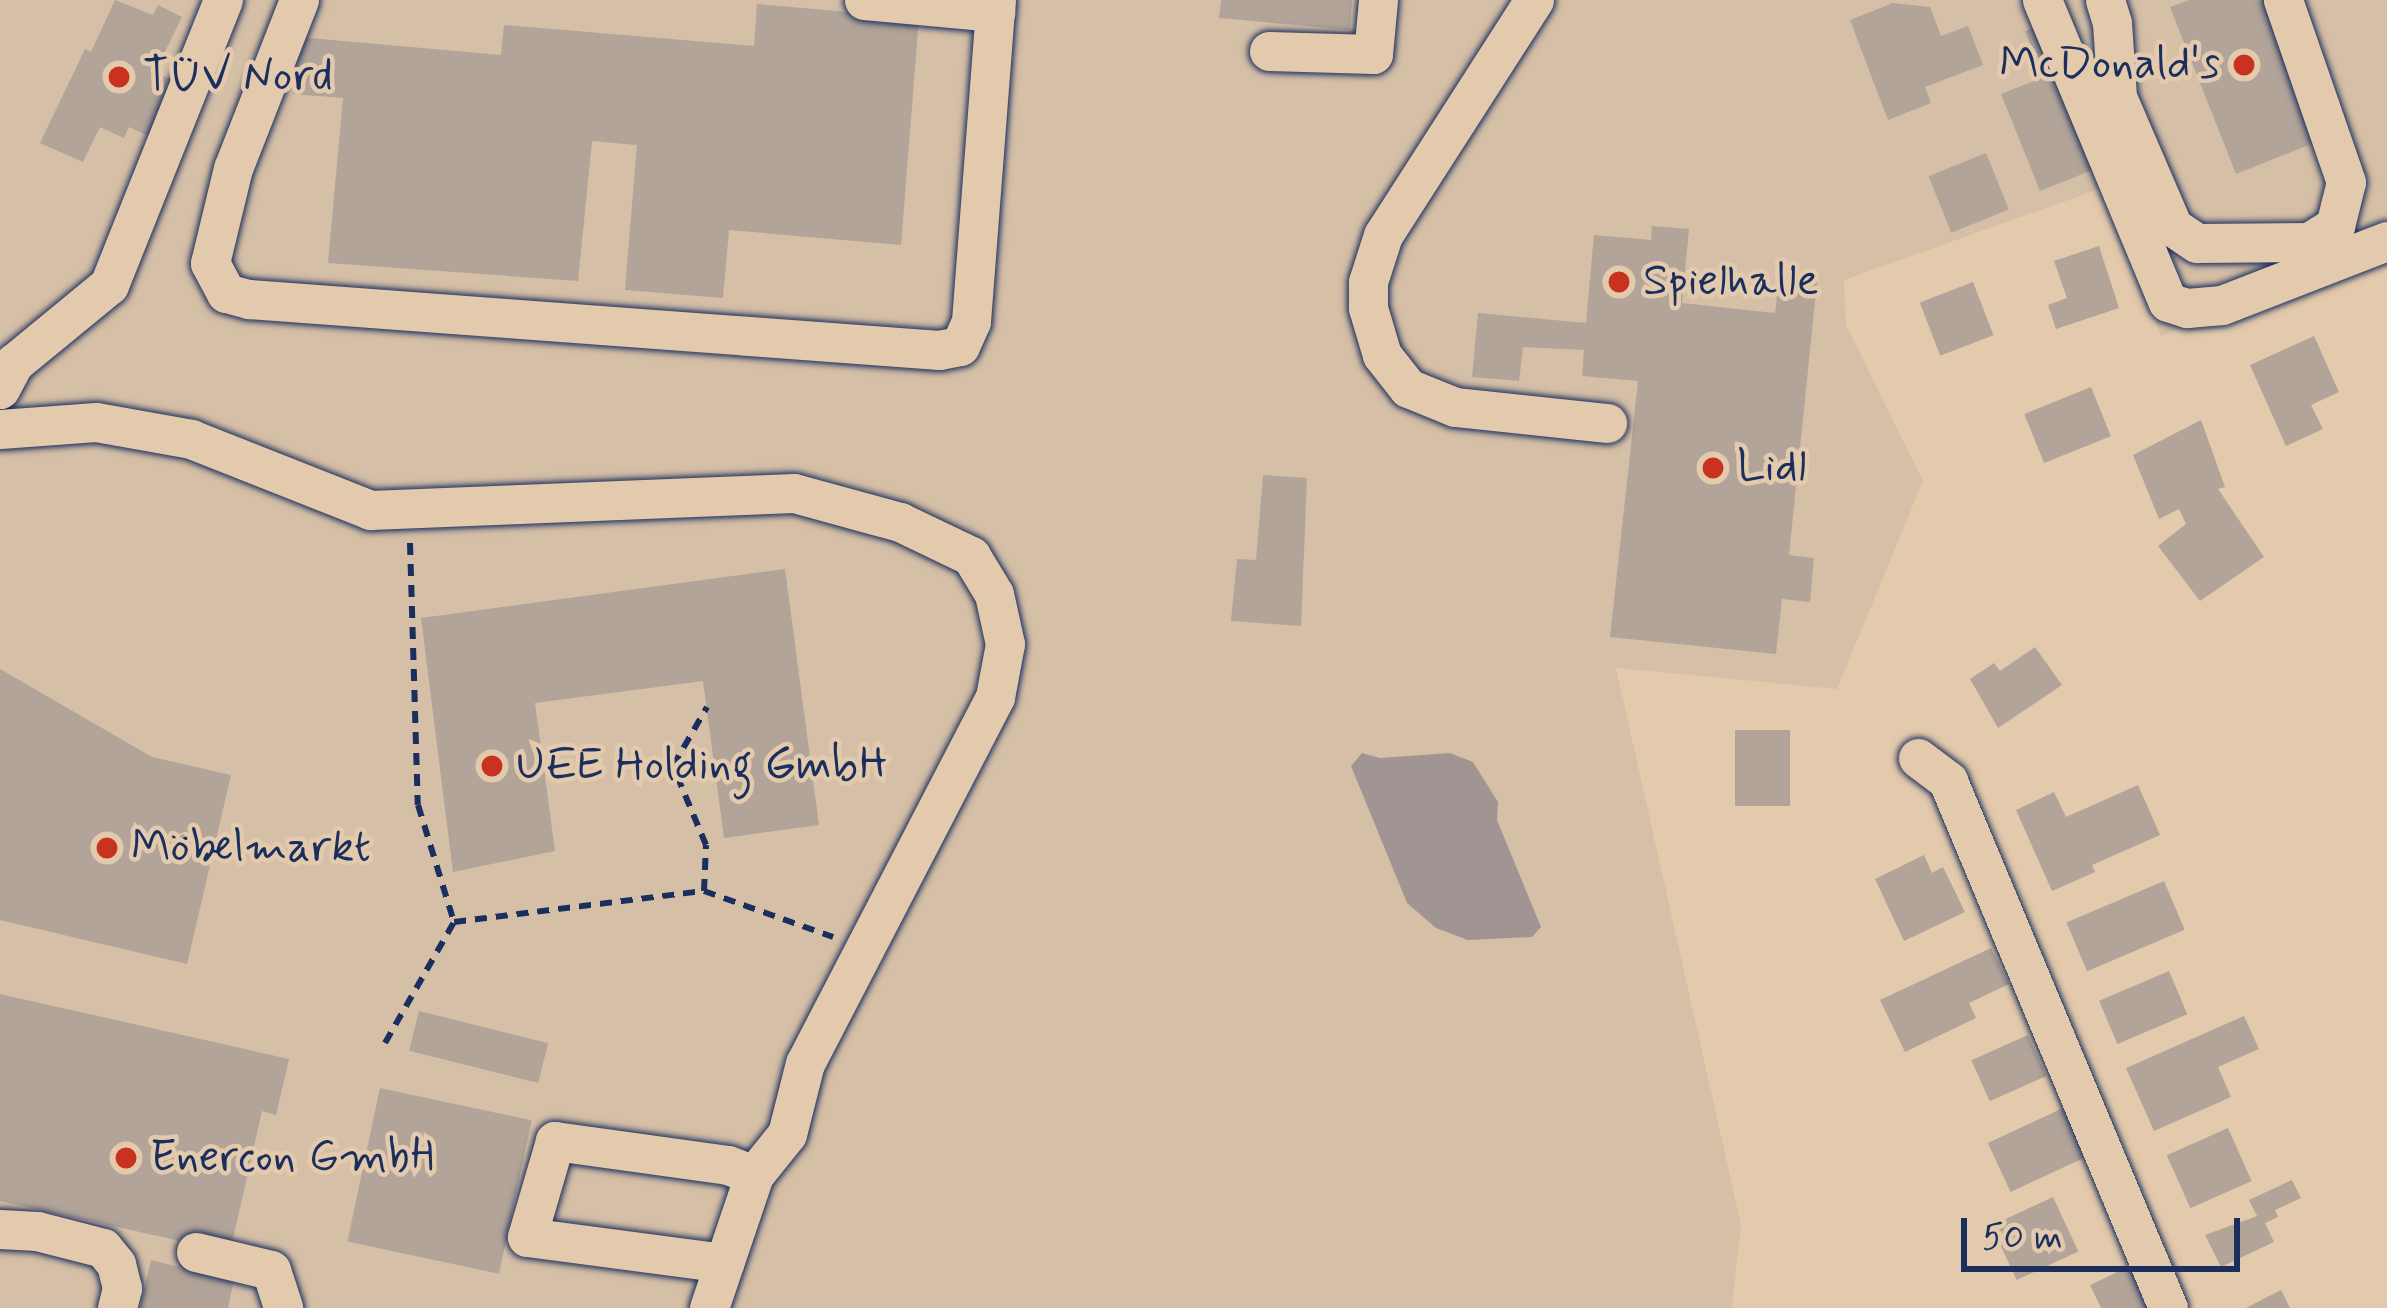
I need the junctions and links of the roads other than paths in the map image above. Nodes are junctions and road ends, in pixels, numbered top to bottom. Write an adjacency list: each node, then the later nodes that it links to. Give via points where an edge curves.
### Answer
1 (223, 0): 12 (street, via 109,285 14,363)
2 (299, 0): 9 (street, via 232,168 210,262 226,293 939,350 960,346 971,321)
3 (864, 0): 9 (street)
4 (1378, 0): 10 (street, via 1373,54)
5 (1534, 0): 13 (street, via 1383,236 1368,308 1382,355 1408,388 1455,407)
6 (2042, 0): 11 (street, via 2168,302 2222,304)
7 (2105, 0): 8 (street, via 2117,97 2173,227 2197,243 2309,242 2335,226 2346,182)
8 (2283, 0)
9 (995, 6)
10 (1270, 51)
11 (2387, 241)
12 (0, 389)
13 (1607, 423)
14 (0, 429): 16 (street, via 96,422 190,440 370,510 794,493 900,522 971,556 994,594 1005,644 995,697 806,1063 787,1134)
15 (1918, 758): 23 (street, via 1948,781)
16 (754, 1175): 19 (street); 19 (street, via 555,1141 527,1237)
17 (0, 1229): 20 (street, via 103,1248 122,1288)
18 (196, 1252): 21 (street, via 271,1270)
19 (724, 1263): 22 (street)
20 (117, 1308)
21 (283, 1308)
22 (709, 1308)
23 (2168, 1308)

